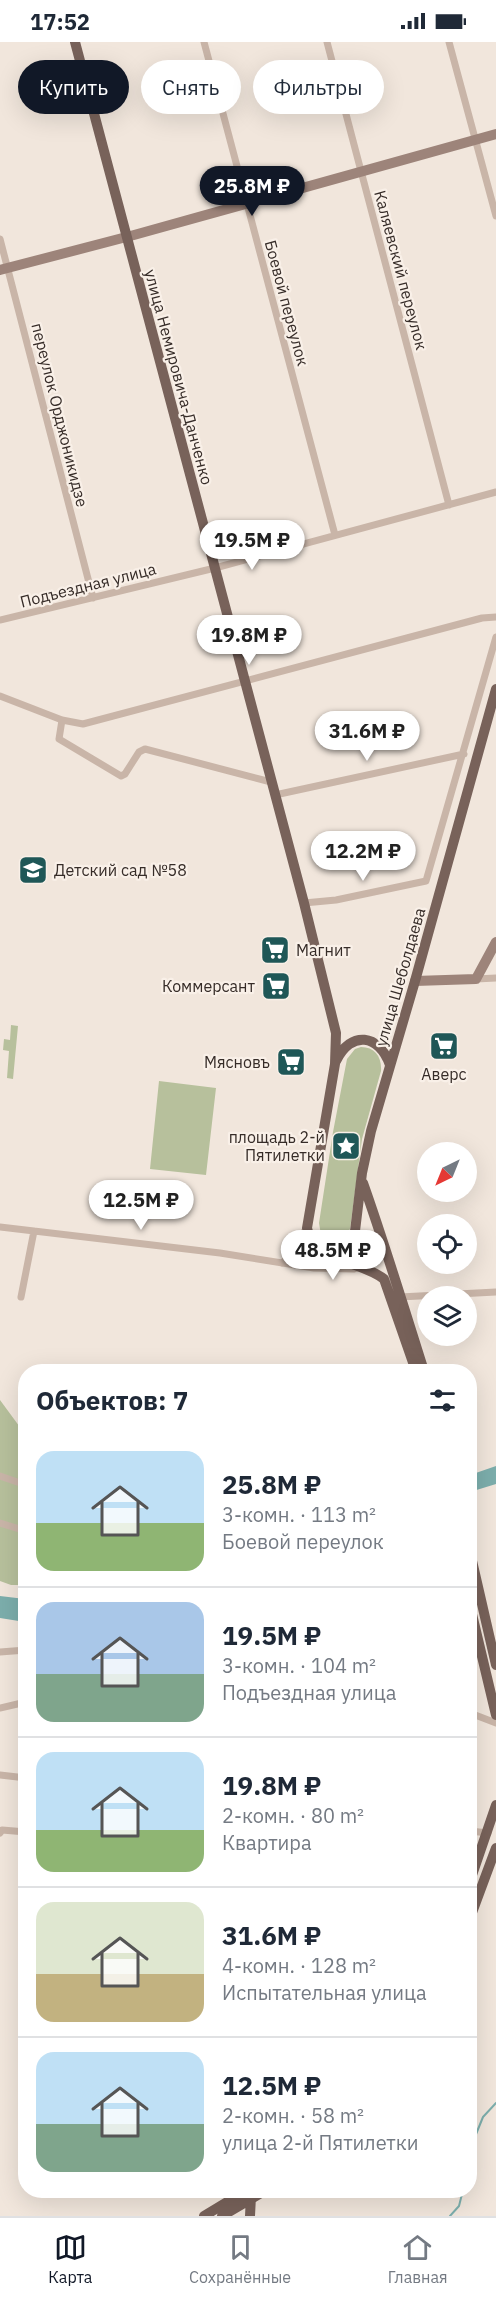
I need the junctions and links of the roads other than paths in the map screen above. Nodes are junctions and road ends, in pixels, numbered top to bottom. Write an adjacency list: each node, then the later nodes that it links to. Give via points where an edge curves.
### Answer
1 (75, 42): 10 (main road, улица Немировича-Данченко)
2 (204, 42): 8 (street, Боевой переулок)
3 (327, 42): 7 (street, Каляевский переулок)
4 (449, 42): 6 (street)
5 (496, 134): 6 (street)
6 (475, 140): 7 (street); 9 (street)
7 (362, 171): 8 (street); 14 (street, Каляевский переулок)
8 (246, 204): 10 (street); 15 (street, Боевой переулок)
9 (496, 216)
10 (126, 237): 12 (street); 16 (main road, улица Немировича-Данченко)
11 (0, 238): 12 (street, переулок Орджоникидзе)
12 (4, 269): 17 (street, переулок Орджоникидзе)
13 (496, 492): 14 (street, Подъездная улица)
14 (449, 505): 15 (street, Подъездная улица)
15 (335, 536): 16 (street, Подъездная улица)
16 (215, 568): 17 (street, Подъездная улица); 21 (main road, улица Немировича-Данченко)
17 (93, 598): 19 (street, Подъездная улица)
18 (496, 617): 21 (street)
19 (0, 620)
20 (496, 637): 25 (street)
21 (244, 680): 24 (street, via 83,724); 26 (main road, улица Немировича-Данченко)
22 (496, 689): 32 (main road, улица Шеболдаева)
23 (0, 696): 24 (street)
24 (62, 720): 26 (street, via 58,739 121,776 145,749)
25 (464, 754): 27 (street); 28 (street, via 426,881)
26 (271, 783): 27 (main road, улица Немировича-Данченко)
27 (275, 795): 28 (main road, улица Немировича-Данченко)
28 (304, 903): 33 (main road, улица Немировича-Данченко, via 336,1033)
29 (496, 942): 31 (street)
30 (496, 978): 31 (street)
31 (476, 979): 32 (street)
32 (416, 981): 34 (main road, улица Шеболдаева)
33 (335, 1064): 34 (main road, via 346,1046 363,1039 382,1048); 37 (main road)
34 (390, 1065): 35 (main road)
35 (362, 1178): 39 (main road, via 352,1239 338,1252); 43 (main road)
36 (0, 1227): 38 (street)
37 (307, 1228): 39 (main road, via 311,1242); 40 (street, via 295,1251)
38 (34, 1231): 40 (street); 45 (street)
39 (327, 1255): 41 (street); 42 (main road)
40 (282, 1263): 41 (street)
41 (300, 1265): 42 (street, via 346,1269)
42 (362, 1266): 43 (main road, via 384,1279)
43 (396, 1292): 44 (street); 46 (main road); 47 (main road)
44 (496, 1292)
45 (21, 1297)
46 (414, 1364)
47 (422, 1364)
48 (0, 1476): 49 (street)
49 (18, 1482)
50 (0, 1523): 51 (street)
51 (18, 1529)
52 (477, 1582): 56 (main road)
53 (477, 1644): 59 (main road)
54 (18, 1651): 55 (street)
55 (0, 1652)
56 (496, 1665)
57 (18, 1704): 58 (street)
58 (0, 1708)
59 (496, 1715)
60 (477, 1716): 61 (street)
61 (496, 1724)
62 (0, 1774): 63 (street)
63 (18, 1777)
64 (496, 1805): 68 (main road)
65 (18, 1831): 67 (street)
66 (477, 1832): 68 (street)
67 (0, 1833)
68 (488, 1833): 70 (main road)
69 (496, 1848): 71 (main road)
70 (477, 1862)
71 (477, 1899)
72 (240, 2198): 75 (main road)
73 (244, 2198): 76 (main road)
74 (250, 2198): 77 (main road)
75 (204, 2216)
76 (222, 2216)
77 (250, 2216)

